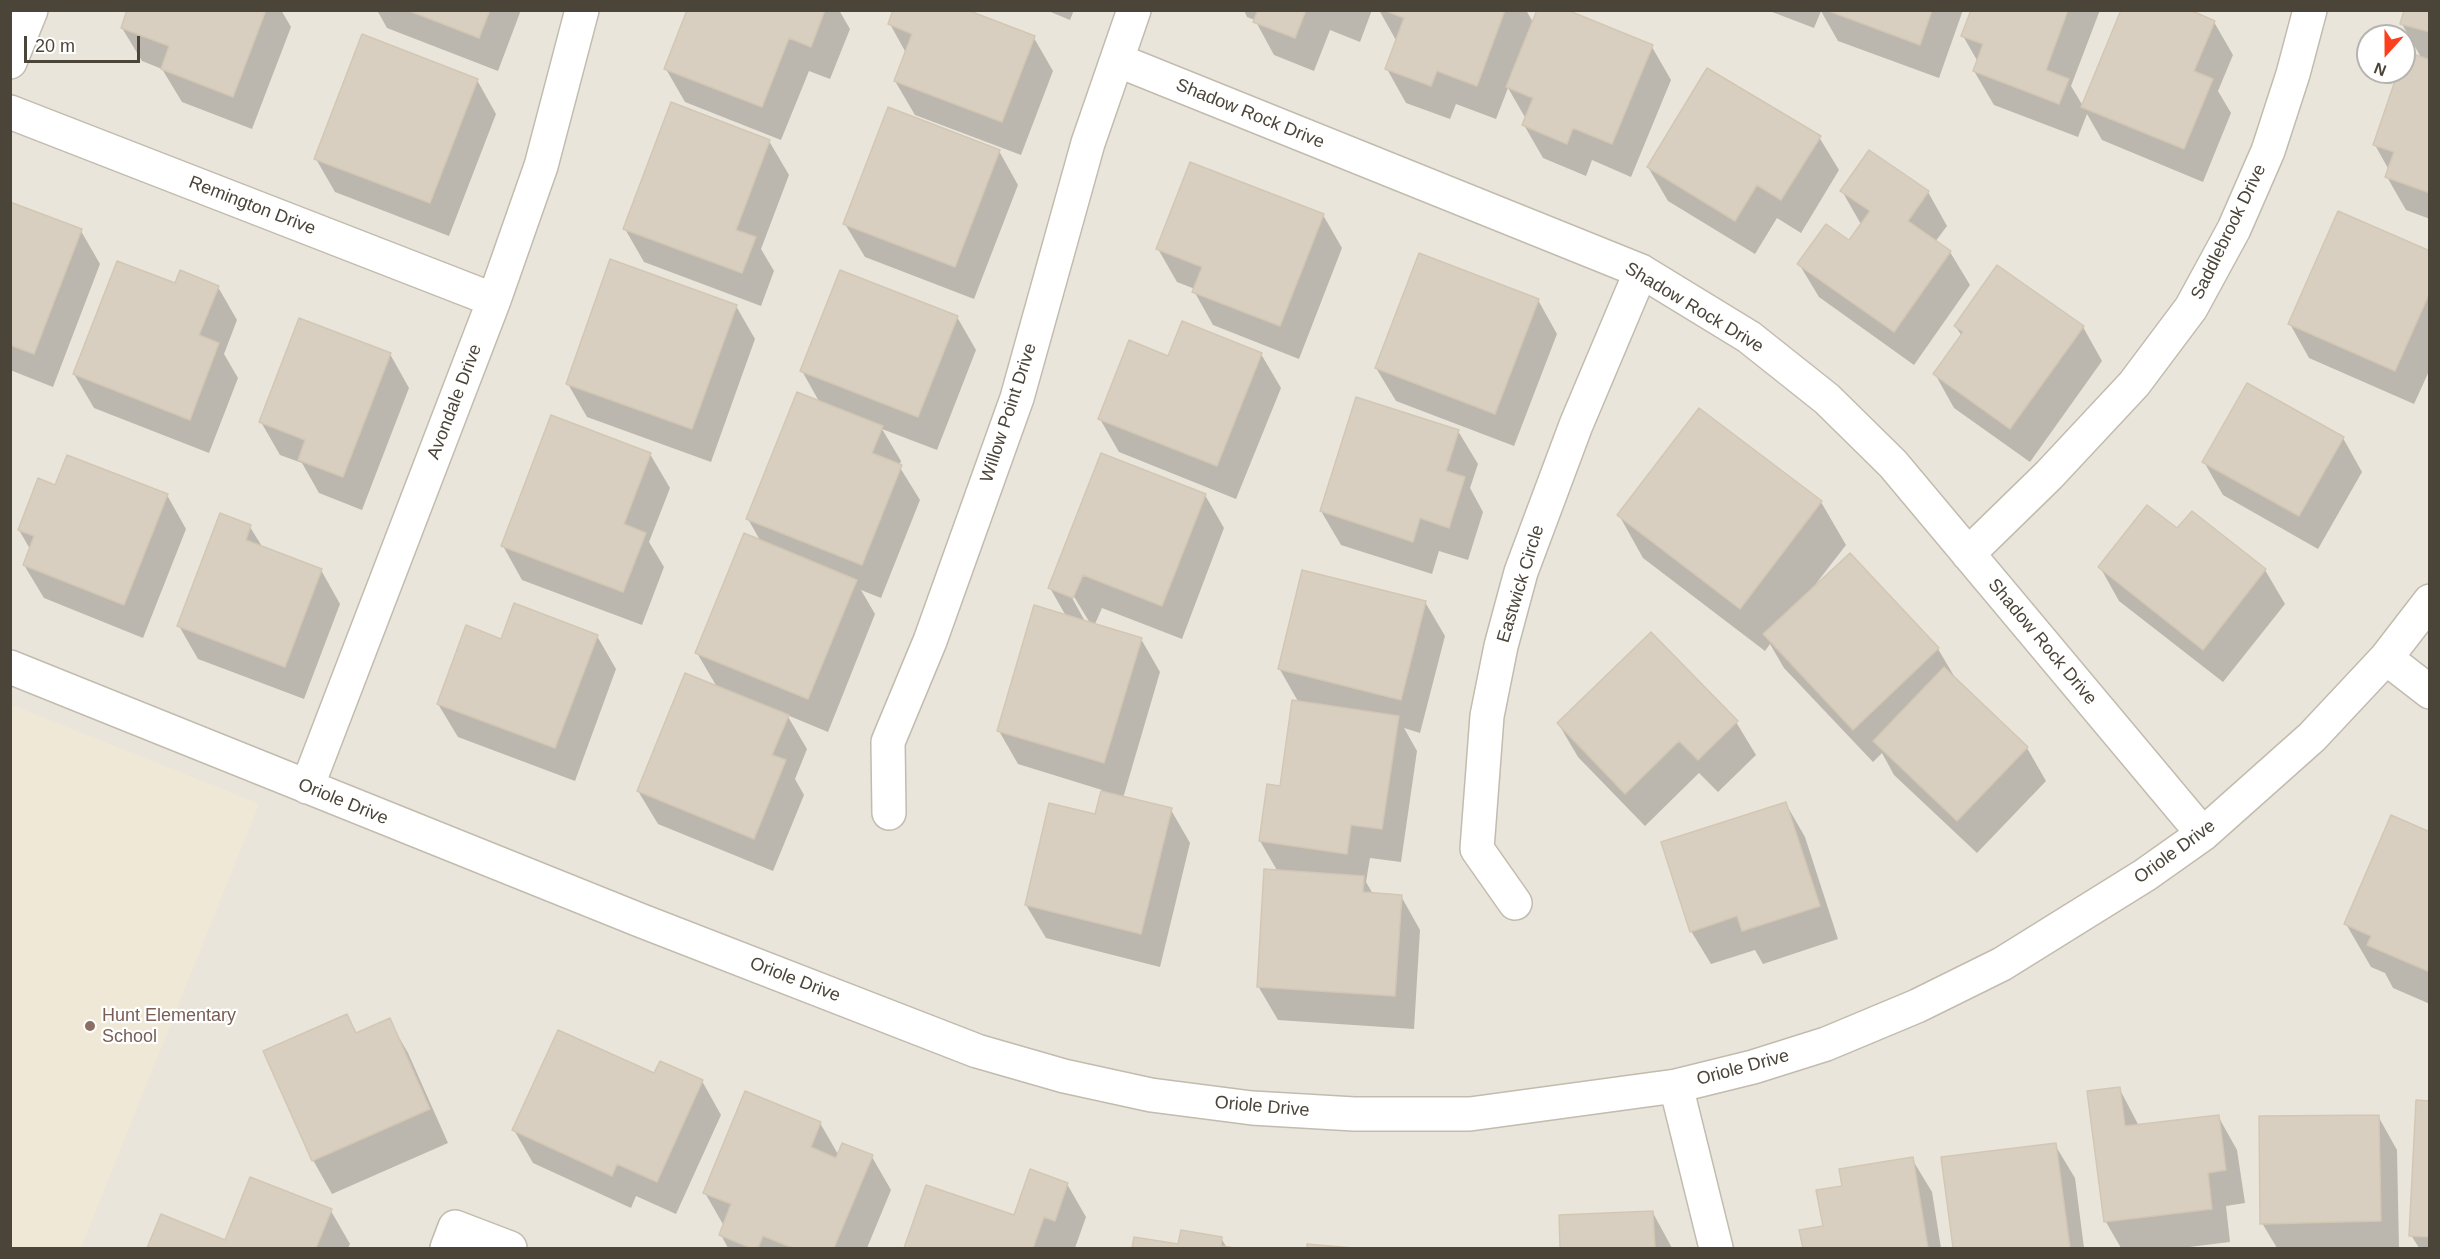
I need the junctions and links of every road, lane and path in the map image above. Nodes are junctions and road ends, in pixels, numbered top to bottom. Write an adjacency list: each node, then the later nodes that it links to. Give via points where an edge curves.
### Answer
1 (31, 10): 6 (street)
2 (582, 10): 9 (street, Avondale Drive, via 541,166)
3 (1134, 10): 5 (street, Willow Point Drive)
4 (2310, 10): 10 (street, Saddlebrook Drive, via 2268,151 2234,229 2191,308 2134,384)
5 (1117, 60): 8 (street, Shadow Rock Drive); 16 (street, Willow Point Drive, via 1088,143 1017,398 930,641 888,742)
6 (10, 62)
7 (10, 112): 9 (street, Remington Drive)
8 (1641, 271): 10 (street, Shadow Rock Drive, via 1749,337 1827,399 1893,464); 18 (street, Eastwick Circle, via 1576,425 1521,572 1487,716 1477,849)
9 (494, 300): 15 (street, Avondale Drive)
10 (1968, 554): 17 (street, Shadow Rock Drive)
11 (2430, 601): 12 (street, Oriole Drive)
12 (2386, 658): 14 (street); 17 (street, Oriole Drive, via 2312,737)
13 (10, 668): 15 (street, Oriole Drive)
14 (2430, 692)
15 (307, 787): 19 (street, Oriole Drive, via 977,1051 1064,1076 1151,1095 1354,1114 1470,1114)
16 (889, 813)
17 (2203, 834): 19 (street, Oriole Drive, via 2002,964 1917,1006 1826,1044)
18 (1515, 903)
19 (1676, 1086): 22 (street)
20 (451, 1238): 21 (street)
21 (510, 1248)
22 (1716, 1248)

